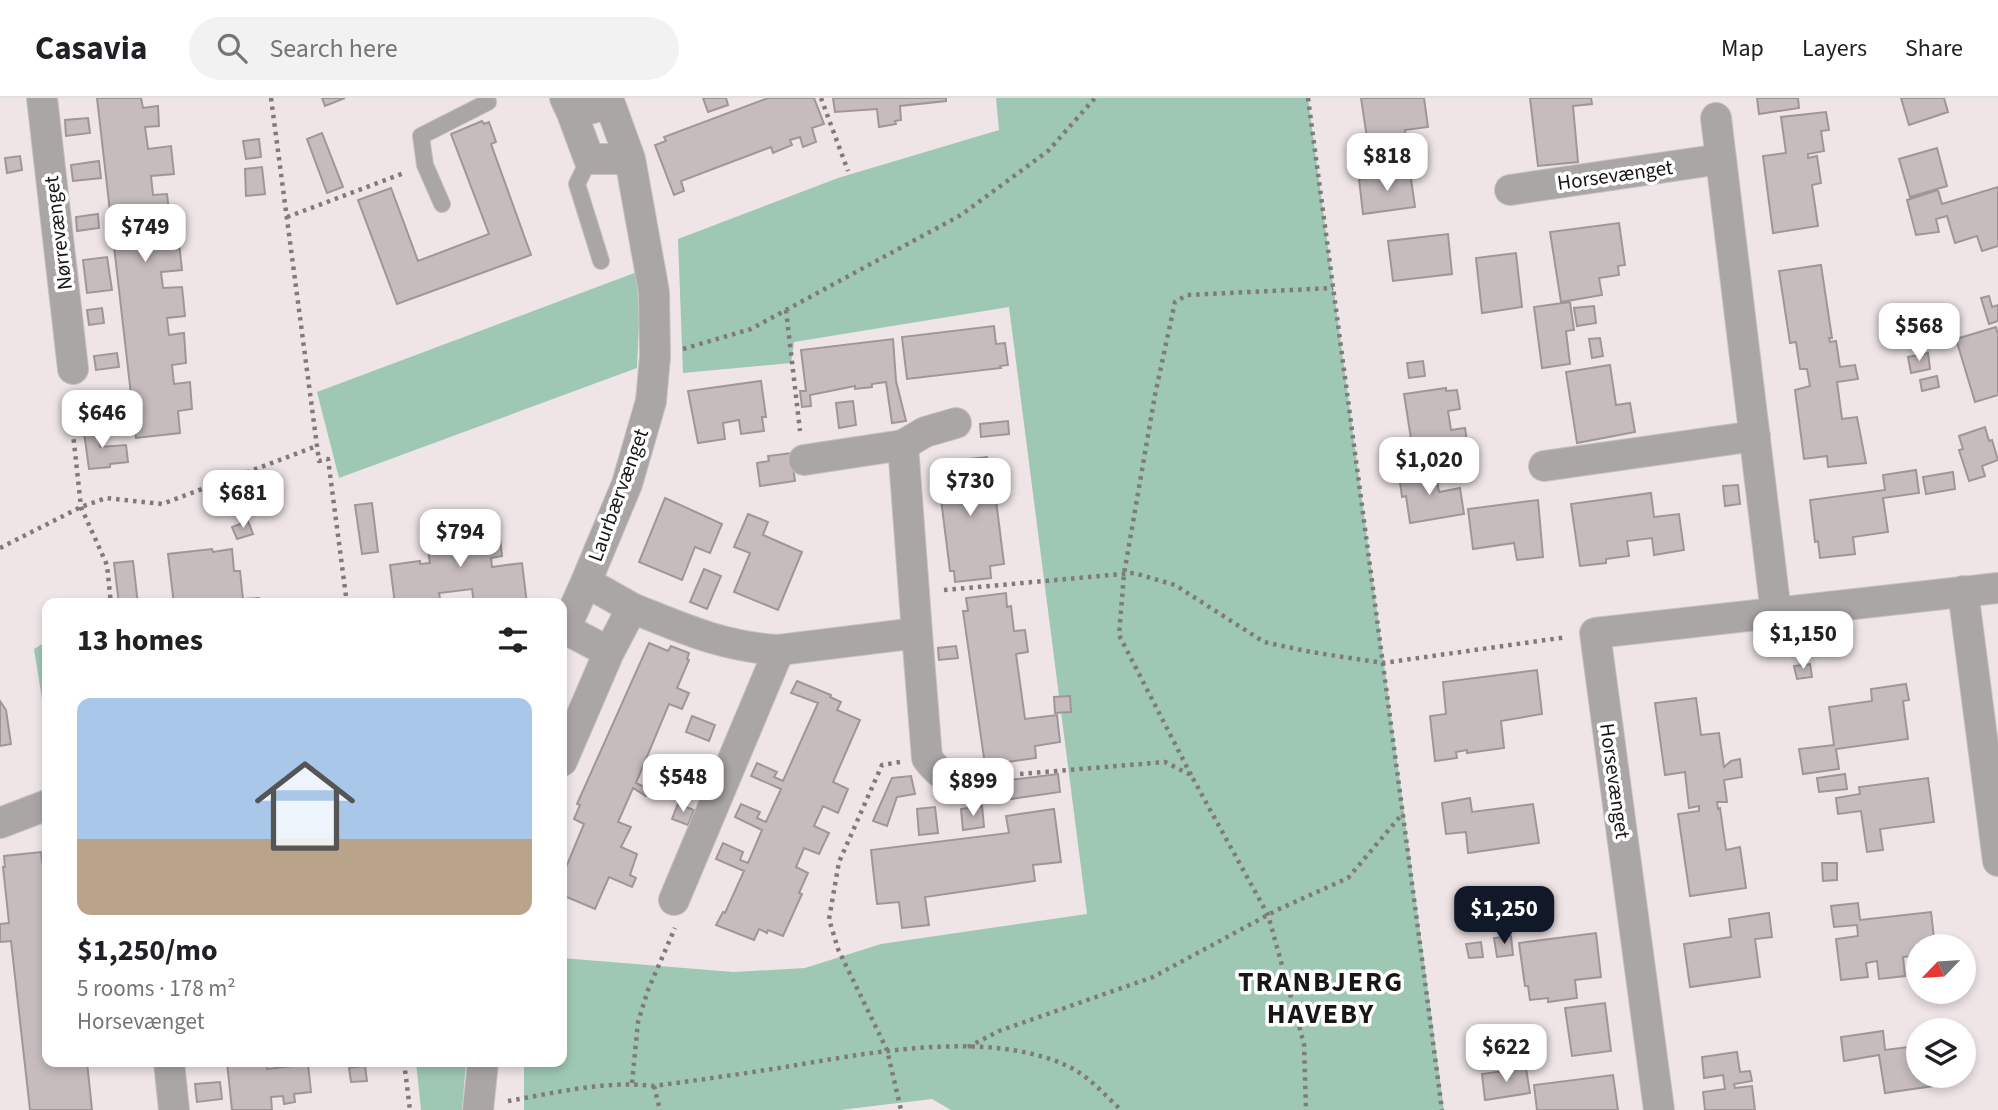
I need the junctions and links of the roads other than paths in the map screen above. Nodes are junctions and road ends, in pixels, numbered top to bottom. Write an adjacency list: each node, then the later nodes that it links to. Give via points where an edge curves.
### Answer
1 (42, 98): 12 (street, Nørrevænget)
2 (486, 98): 10 (lane, via 488,102 421,136 425,165)
3 (617, 101): 4 (street, Laurbærvænget); 7 (street, Laurbærvænget)
4 (568, 106): 6 (street, Laurbærvænget)
5 (1716, 118): 8 (street)
6 (589, 159): 7 (street); 11 (lane, via 577,184)
7 (630, 159): 18 (street, Laurbærvænget, via 654,292 651,401 627,484)
8 (1721, 159): 9 (street, Horsevænget); 14 (street)
9 (1510, 190)
10 (442, 204)
11 (601, 261)
12 (73, 369)
13 (956, 424): 15 (street, via 925,432)
14 (1755, 436): 17 (street); 22 (street)
15 (903, 445): 16 (street); 25 (street)
16 (804, 460)
17 (1544, 466)
18 (586, 582): 21 (street, Laurbærvænget); 23 (street, Laurbærvænget)
19 (1998, 587): 20 (street)
20 (1964, 592): 22 (street); 32 (street)
21 (632, 608): 26 (street, Laurbærvænget, via 723,642); 27 (street)
22 (1776, 612): 38 (street, Horsevænget, via 1595,633)
23 (567, 625)
24 (567, 630): 27 (street, Laurbærvænget)
25 (917, 633): 26 (street, Laurbærvænget); 29 (street, via 927,758 937,773 958,781)
26 (779, 650): 33 (street)
27 (609, 652): 28 (street)
28 (567, 749)
29 (992, 776)
30 (42, 807): 31 (street)
31 (0, 822)
32 (1998, 861)
33 (674, 900)
34 (170, 1067): 37 (street)
35 (482, 1067): 36 (street)
36 (478, 1108)
37 (174, 1110)
38 (1658, 1110)

